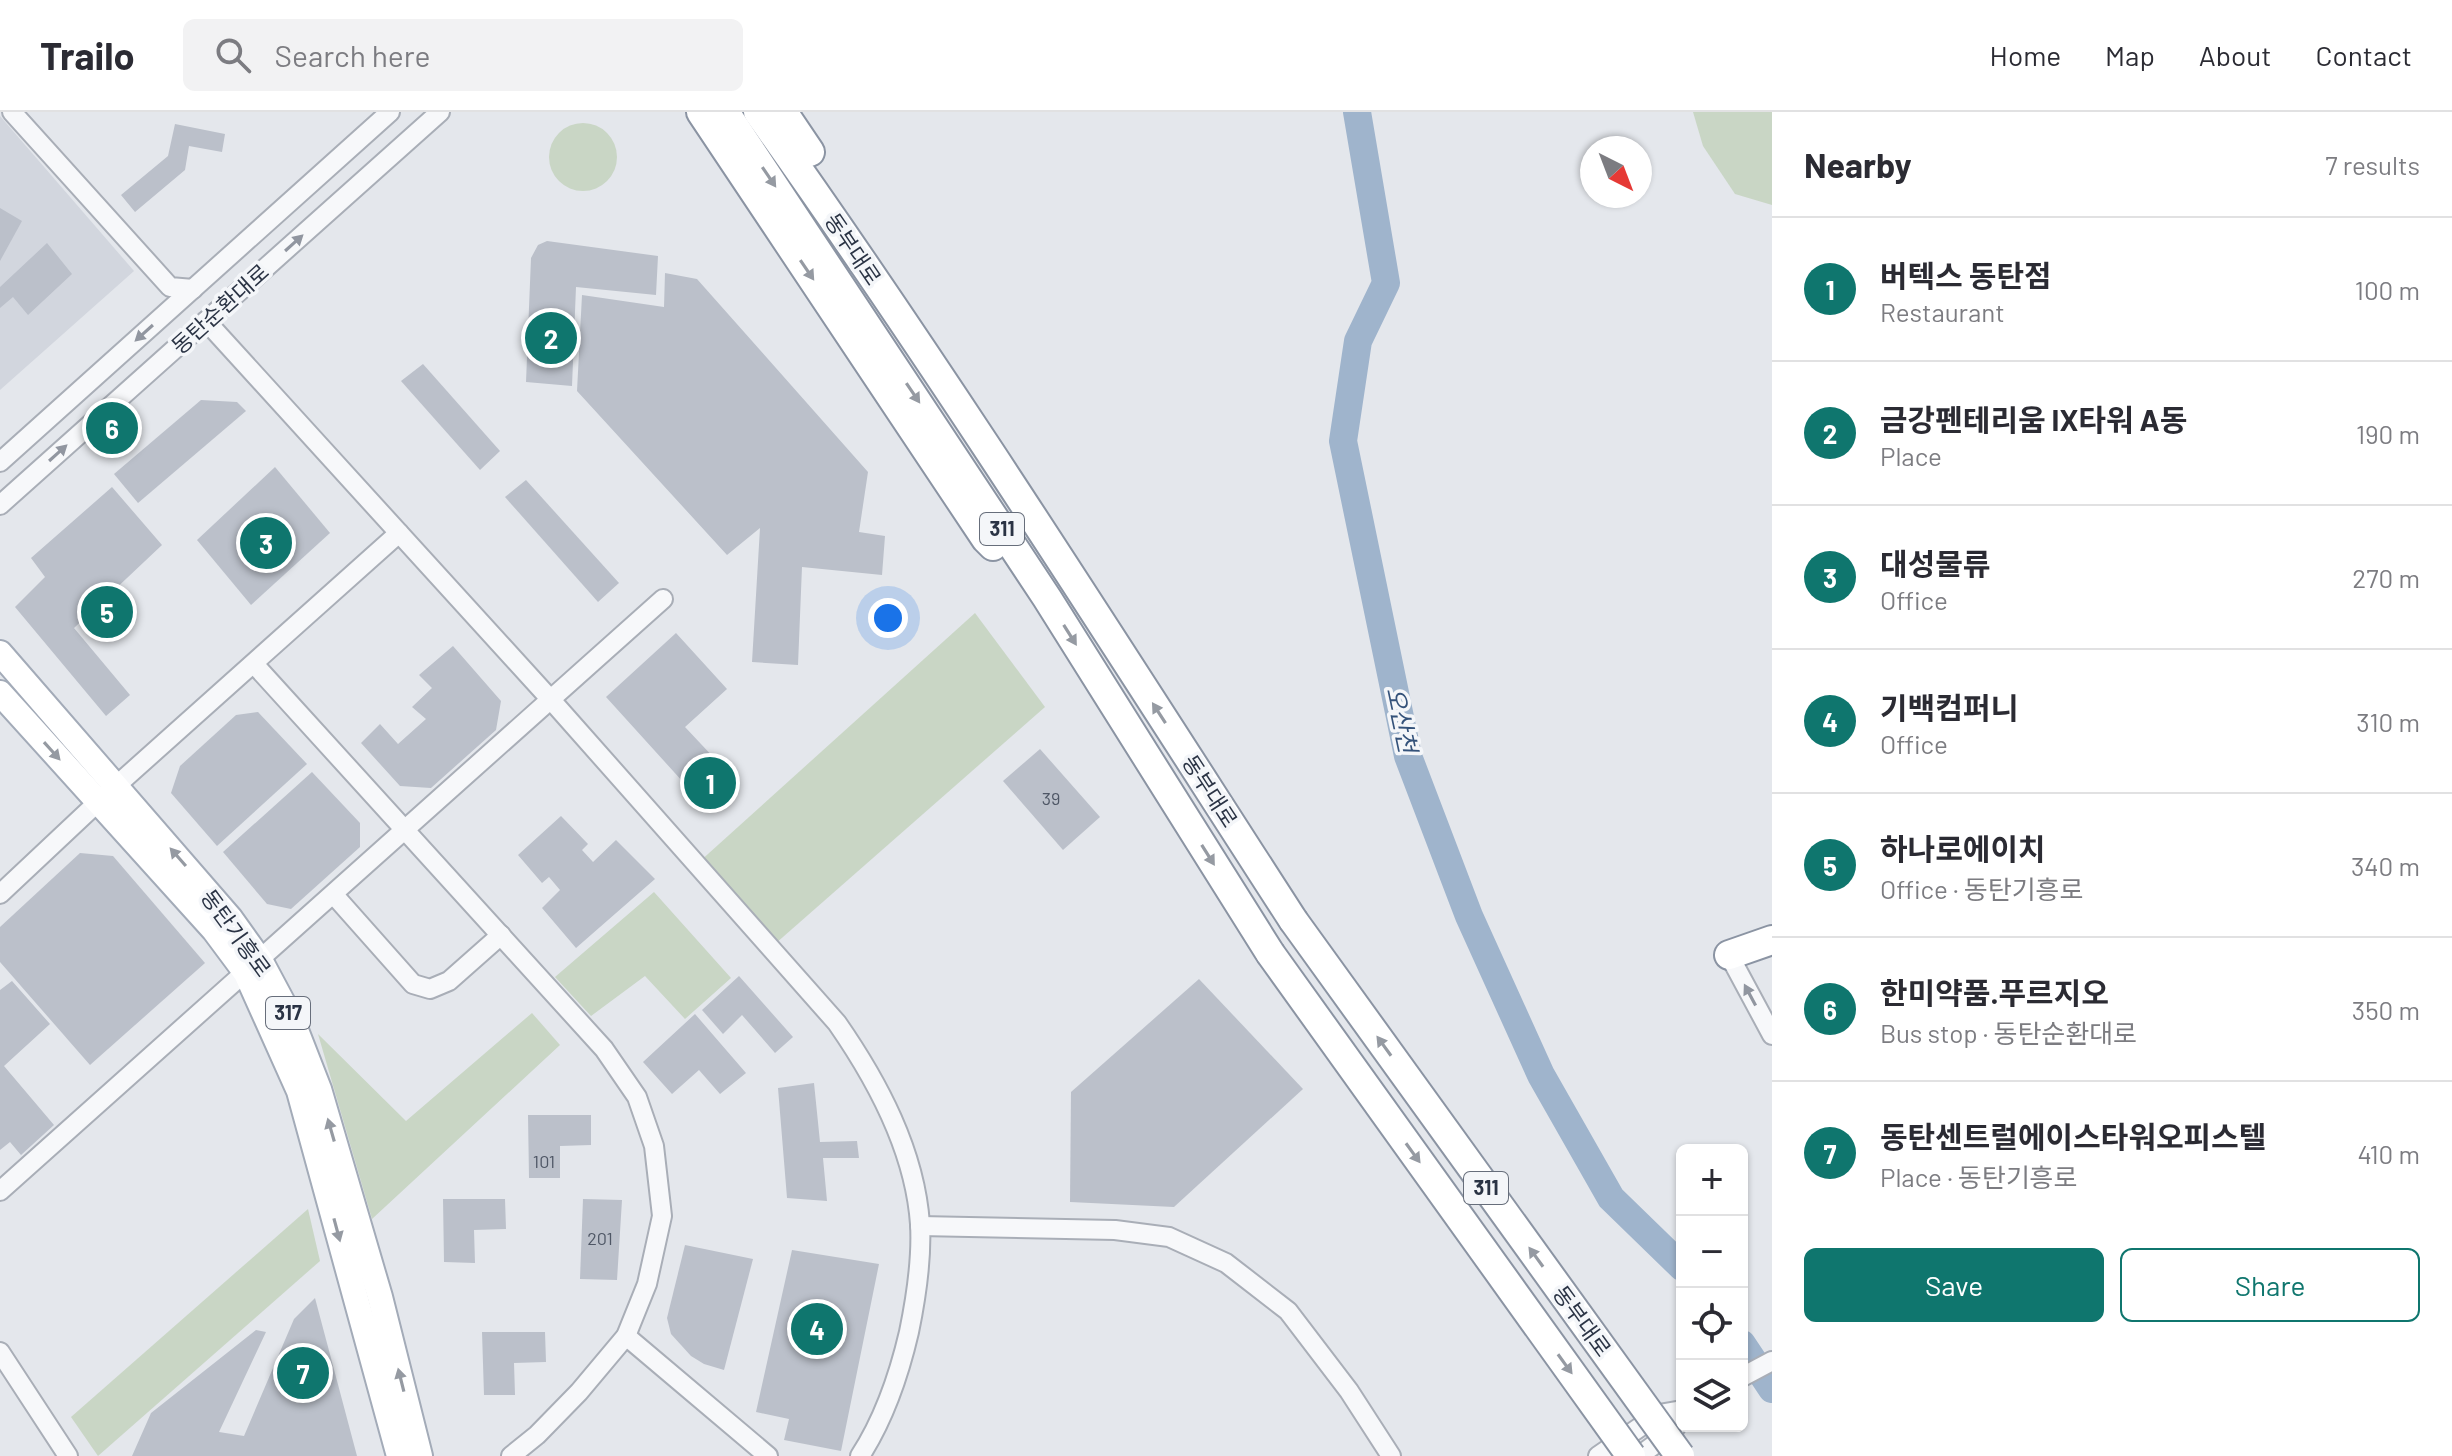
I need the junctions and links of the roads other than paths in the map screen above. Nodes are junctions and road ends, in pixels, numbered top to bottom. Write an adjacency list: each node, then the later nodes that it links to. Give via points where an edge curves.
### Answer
1 (12, 112): 8 (street)
2 (390, 112): 9 (street, 동탄순환대로)
3 (440, 112): 11 (street, 동탄순환대로, one-way to 3)
4 (701, 112): 15 (highway, one-way to 15, via 986,539)
5 (725, 112): 15 (highway, 동부대로 / 311, one-way to 15)
6 (758, 112): 17 (highway, 동부대로 / 311)
7 (783, 112): 17 (highway, via 1053,532)
8 (170, 287): 9 (street); 10 (street)
9 (193, 289): 10 (street, 동탄순환대로)
10 (169, 310): 12 (street, 동탄순환대로, one-way to 12)
11 (206, 321): 13 (street, 동탄순환대로, one-way to 11); 14 (street)
12 (0, 462)
13 (0, 505)
14 (399, 533): 19 (street); 21 (street)
15 (1047, 598): 48 (highway, 동부대로 / 311, one-way to 48, bridge, via 1270,953)
16 (663, 599): 21 (street)
17 (1111, 638): 39 (highway, 동부대로 / 311, one-way to 17, bridge, via 1293,920)
18 (0, 653): 22 (main road, 동탄기흥로 / 317)
19 (254, 664): 22 (street); 24 (street)
20 (0, 693): 23 (main road, 동탄기흥로 / 317, one-way to 23)
21 (552, 701): 24 (street); 33 (street, via 854,1047 900,1138)
22 (116, 786): 23 (street); 30 (main road, 동탄기흥로 / 317, one-way to 22, via 230,918)
23 (98, 802): 25 (street); 30 (main road, 동탄기흥로 / 317)
24 (407, 830): 26 (street); 27 (street)
25 (0, 894)
26 (334, 895): 27 (street, via 413,984 430,989 449,981); 30 (street)
27 (501, 935): 34 (street, via 604,1049 637,1097 654,1146 662,1216 647,1284)
28 (1772, 940): 29 (highway)
29 (1729, 955): 31 (street, one-way to 29)
30 (253, 967): 32 (street); 41 (main road, 동탄기흥로 / 317, one-way to 41, via 299,1091); 42 (main road, 동탄기흥로 / 317, one-way to 30, via 319,1089 292,1020)
31 (1772, 1035)
32 (0, 1191)
33 (920, 1226): 45 (street, via 915,1301 900,1370); 46 (street, via 1115,1230 1169,1237 1226,1263 1288,1311)
34 (626, 1336): 43 (street, via 579,1392); 44 (street)
35 (0, 1352): 40 (street)
36 (1772, 1361): 37 (street)
37 (1748, 1374)
38 (1676, 1411): 47 (street, via 1659,1414)
39 (1678, 1435): 49 (street)
40 (68, 1456)
41 (399, 1456)
42 (420, 1456)
43 (511, 1456)
44 (768, 1456)
45 (860, 1456)
46 (1391, 1456)
47 (1598, 1456)
48 (1631, 1456)
49 (1639, 1456)

